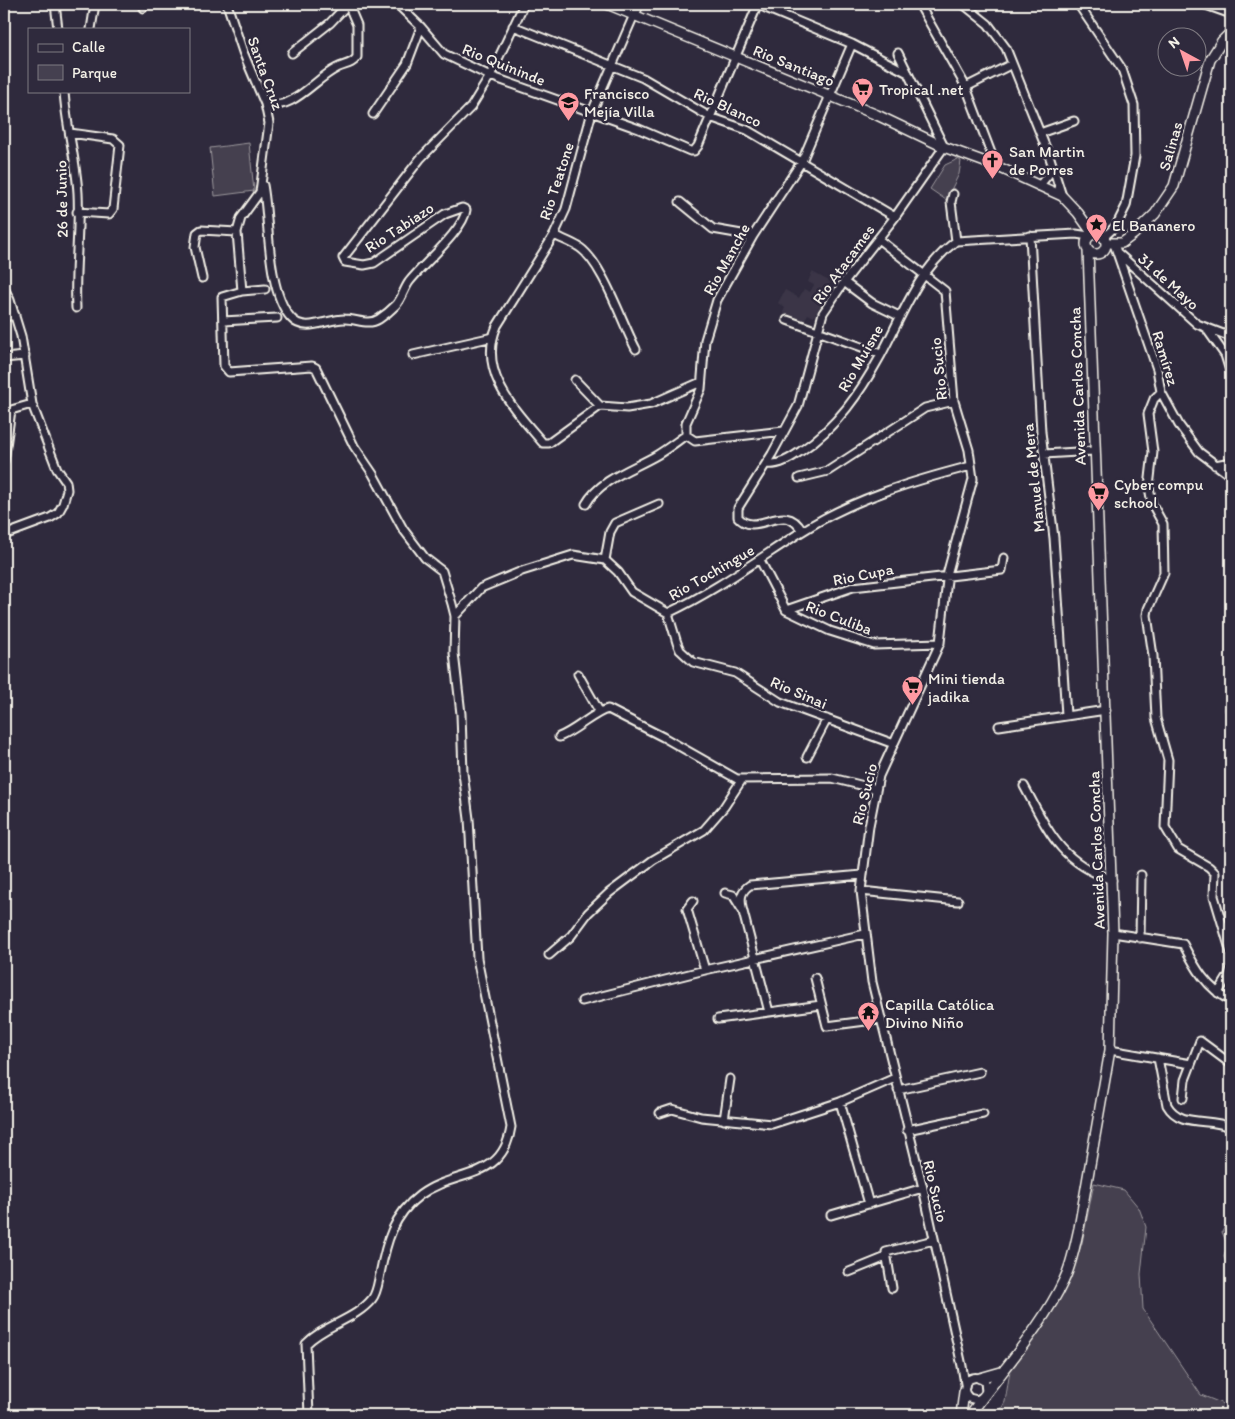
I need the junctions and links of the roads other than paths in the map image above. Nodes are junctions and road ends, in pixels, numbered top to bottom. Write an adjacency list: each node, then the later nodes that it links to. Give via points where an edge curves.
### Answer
1 (55, 4): 17 (street)
2 (95, 4): 18 (street)
3 (227, 4): 31 (street, Santa Cruz)
4 (398, 4): 16 (street, Rio Quininde)
5 (524, 4): 15 (street, Rio Tabiazo)
6 (607, 4): 14 (street, Rio Santiago)
7 (639, 4): 14 (street, Rio Teatone)
8 (757, 4): 20 (street); 23 (street)
9 (919, 4): 28 (street)
10 (963, 4): 24 (street, via 988,24 1006,48)
11 (1078, 4): 56 (street, via 1122,69 1134,105 1135,156 1126,206)
12 (1206, 4): 13 (street)
13 (1231, 14)
14 (634, 15): 23 (street, Rio Santiago); 25 (street, Rio Teatone)
15 (513, 26): 25 (street, Rio Blanco); 27 (street, Rio Tabiazo)
16 (421, 27): 27 (street, Rio Quininde, via 444,54); 33 (street, via 407,64)
17 (58, 28)
18 (91, 28)
19 (1231, 32): 56 (street, Salinas, via 1210,60 1174,186 1155,214 1126,240)
20 (852, 44): 26 (street); 30 (street, Rio Manche)
21 (292, 52): 31 (street, via 330,23 348,4 357,25 357,58 337,67 292,99 280,104)
22 (898, 53): 26 (street)
23 (736, 58): 30 (street, Rio Santiago); 34 (street)
24 (1012, 64): 28 (street); 37 (street)
25 (612, 65): 32 (street, Rio Teatone); 34 (street, Rio Blanco, via 643,78)
26 (908, 73): 38 (street)
27 (490, 76): 32 (street, Rio Quininde); 42 (street, Rio Tabiazo, via 471,107 420,159 343,258 351,264 374,262 445,214 462,208 466,210 462,221 409,282 398,304 372,323 344,318 322,324 297,323 284,307 271,261)
28 (966, 87): 40 (street)
29 (64, 92): 36 (street, 26 de Junio)
30 (829, 96): 38 (street, Rio Santiago); 39 (street, Rio Manche)
31 (265, 104): 42 (street, Santa Cruz, via 269,123)
32 (592, 112): 34 (street, Rio Quininde, via 690,151 698,146); 50 (street, Rio Teatone, via 566,209)
33 (373, 114)
34 (710, 118): 39 (street, Rio Blanco, via 747,130)
35 (1074, 121): 37 (street)
36 (70, 133): 47 (street, 26 de Junio, via 76,160); 47 (street, via 113,139 120,145 113,209 109,214)
37 (1040, 133): 41 (street)
38 (944, 147): 40 (street, Rio Santiago); 48 (street, Rio Atacames)
39 (802, 160): 48 (street, Rio Blanco); 52 (street, Rio Manche)
40 (996, 166): 43 (street, Rio Santiago)
41 (1054, 169): 43 (street); 45 (street)
42 (262, 182): 49 (street, via 260,194 241,218)
43 (1039, 186): 45 (street, Rio Santiago)
44 (953, 194): 55 (street, via 951,202)
45 (1062, 196): 51 (street, Rio Santiago, via 1078,213)
46 (680, 202): 52 (street, via 713,229)
47 (77, 212): 64 (street, 26 de Junio)
48 (895, 217): 54 (street, Rio Atacames)
49 (237, 232): 59 (street, via 200,230 197,233 195,247); 63 (street)
50 (554, 235): 73 (street, Rio Teatone); 75 (street, via 579,247 592,261)
51 (1091, 235): 53 (street); 56 (street); 57 (street, Avenida Carlos Concha, via 1086,244)
52 (753, 236): 82 (street, Rio Manche, via 717,300 705,340)
53 (1030, 236): 55 (street); 91 (street, Manuel de Mera)
54 (878, 239): 58 (street, Rio Sucio); 60 (street, Rio Atacames)
55 (956, 241): 58 (street, Rio Muisne, via 942,251)
56 (1110, 244): 57 (street, Salinas, via 1100,253 1093,254); 71 (street, 31 de Mayo, via 1197,324); 83 (street, Ramírez, via 1157,370)
57 (1088, 250): 90 (street, Avenida Carlos Concha)
58 (925, 274): 66 (street, Rio Muisne); 84 (street, Rio Sucio, via 945,292)
59 (202, 278)
60 (844, 282): 66 (street, via 872,303); 72 (street, Rio Atacames, via 823,313)
61 (4, 288): 65 (street)
62 (265, 289): 63 (street)
63 (242, 291): 70 (street, via 222,298)
64 (76, 308)
65 (15, 315): 67 (street); 78 (street)
66 (899, 316): 76 (street, Rio Muisne)
67 (4, 317)
68 (277, 318): 70 (street)
69 (787, 320): 72 (street)
70 (223, 321): 109 (street, via 224,366 229,372 312,366 320,371 354,446 403,530 425,558 442,572)
71 (1208, 330): 74 (street, 31 de Mayo); 80 (street, via 1225,355)
72 (817, 331): 76 (street); 88 (street, Rio Atacames, via 798,406)
73 (493, 336): 77 (street); 86 (street, Rio Teatone, via 491,360 499,386 543,443 549,443)
74 (1231, 338)
75 (636, 349)
76 (881, 354): 94 (street, Rio Muisne, via 839,420 796,454 778,464)
77 (413, 355)
78 (25, 356): 79 (street); 85 (street)
79 (4, 358)
80 (1231, 374)
81 (575, 380): 86 (street)
82 (701, 382): 86 (street, via 650,404 627,408); 89 (street, Rio Manche, via 699,398 686,423)
83 (1161, 392): 95 (street, Ramírez, via 1198,452); 136 (street, via 1148,414 1153,452 1149,487 1152,504 1163,524 1164,573 1147,615 1156,718 1168,760 1165,827 1178,849 1215,873 1214,896)
84 (954, 401): 96 (street, Rio Sucio); 98 (street, via 925,408 828,471)
85 (32, 404): 87 (street); 102 (street, via 57,469 66,482 66,490 58,513)
86 (600, 406)
87 (7, 411): 92 (street)
88 (784, 431): 89 (street, via 700,441); 94 (street, Rio Atacames)
89 (686, 435): 99 (street, via 596,489)
90 (1094, 451): 91 (street); 113 (street, Avenida Carlos Concha)
91 (1044, 454): 116 (street, Manuel de Mera, via 1054,538)
92 (4, 462)
93 (1231, 462): 95 (street)
94 (766, 464): 101 (street, Rio Atacames, via 740,503 738,517 749,524 788,519 795,521)
95 (1215, 465): 97 (street, Ramírez)
96 (972, 466): 101 (street, Rio Tochingue, via 907,484 853,505); 106 (street, Rio Sucio, via 972,487)
97 (1231, 476)
98 (799, 478)
99 (586, 504)
100 (659, 504): 104 (street, via 615,523)
101 (802, 531): 105 (street, Rio Tochingue)
102 (4, 535)
103 (1004, 558): 106 (street, Rio Cupa, via 1002,570 998,572)
104 (605, 560): 108 (street, Rio Tochingue, via 632,592); 109 (street, via 573,555 522,571 482,588)
105 (760, 560): 107 (street, Rio Culiba); 108 (street, Rio Tochingue)
106 (948, 575): 107 (street, Rio Cupa, via 853,587); 110 (street, Rio Sucio)
107 (786, 610): 110 (street, Rio Culiba, via 830,631 863,642 888,645)
108 (668, 613): 117 (street, Rio Sinai, via 676,643 693,662 735,673 780,702)
109 (455, 616): 176 (street, via 454,653 478,958 511,1127 510,1140 496,1162 431,1188 416,1198 391,1229 377,1289 371,1300 306,1344)
110 (940, 643): 120 (street, Rio Sucio)
111 (578, 674): 115 (street)
112 (1231, 697): 114 (street)
113 (1106, 710): 116 (street); 127 (street, Avenida Carlos Concha)
114 (1230, 710)
115 (599, 711): 119 (street); 122 (street, via 614,711)
116 (1066, 716): 118 (street)
117 (827, 719): 120 (street, Rio Sinai); 121 (street)
118 (999, 726)
119 (559, 737)
120 (894, 744): 124 (street, Rio Sucio)
121 (807, 757)
122 (741, 780): 124 (street, via 832,778); 137 (street, via 704,830 653,860 609,893 571,936)
123 (1024, 786): 127 (street, via 1054,841 1065,853)
124 (876, 789): 125 (street, Rio Sucio)
125 (862, 875): 128 (street, Rio Sucio); 132 (street, via 750,885 741,895)
126 (1141, 875): 135 (street)
127 (1112, 880): 133 (street, Avenida Carlos Concha)
128 (861, 891): 131 (street); 134 (street, Rio Sucio)
129 (725, 893): 132 (street, via 733,895)
130 (693, 901): 140 (street, via 687,909)
131 (958, 901)
132 (742, 908): 138 (street)
133 (1113, 933): 135 (street); 149 (street, Avenida Carlos Concha)
134 (866, 934): 138 (street); 147 (street, Rio Sucio, via 872,982)
135 (1140, 938): 142 (street, via 1183,944 1199,975)
136 (1231, 952)
137 (549, 955)
138 (756, 959): 140 (street); 146 (street)
139 (1231, 968): 142 (street)
140 (705, 970): 143 (street)
141 (815, 978): 145 (street)
142 (1218, 993): 144 (street)
143 (582, 1001)
144 (1231, 1001)
145 (821, 1005): 146 (street); 147 (street, via 824,1024 830,1027)
146 (769, 1012): 148 (street)
147 (881, 1018): 154 (street, Rio Sucio)
148 (718, 1019)
149 (1110, 1050): 150 (street); 172 (street, Avenida Carlos Concha, via 1073,1254 1065,1280 1040,1321)
150 (1158, 1058): 151 (street); 162 (street, via 1166,1105 1170,1110 1187,1120 1221,1123)
151 (1191, 1064): 152 (street, via 1201,1041); 157 (street)
152 (1231, 1064)
153 (980, 1072): 156 (street)
154 (895, 1078): 156 (street, Rio Sucio); 158 (street)
155 (730, 1079): 161 (street)
156 (898, 1090): 163 (street, Rio Sucio)
157 (1183, 1098)
158 (840, 1102): 161 (street, via 772,1124); 165 (street)
159 (660, 1113): 161 (street, via 672,1109)
160 (983, 1114): 163 (street)
161 (724, 1120)
162 (1230, 1127)
163 (907, 1130): 164 (street, Rio Sucio)
164 (923, 1188): 165 (street); 167 (street, Rio Sucio)
165 (868, 1204): 166 (street)
166 (831, 1215)
167 (934, 1240): 168 (street, via 888,1250); 171 (street, Rio Sucio)
168 (886, 1257): 169 (street); 170 (street)
169 (849, 1272)
170 (892, 1288)
171 (962, 1366): 173 (street); 174 (street, Rio Sucio)
172 (1001, 1372): 173 (street); 175 (street, Avenida Carlos Concha)
173 (978, 1378): 174 (street, via 968,1380); 175 (street, via 985,1382)
174 (964, 1388): 175 (street, via 973,1400); 177 (street)
175 (985, 1394): 178 (street, Avenida Carlos Concha)
176 (308, 1415)
177 (961, 1415)
178 (970, 1415)

